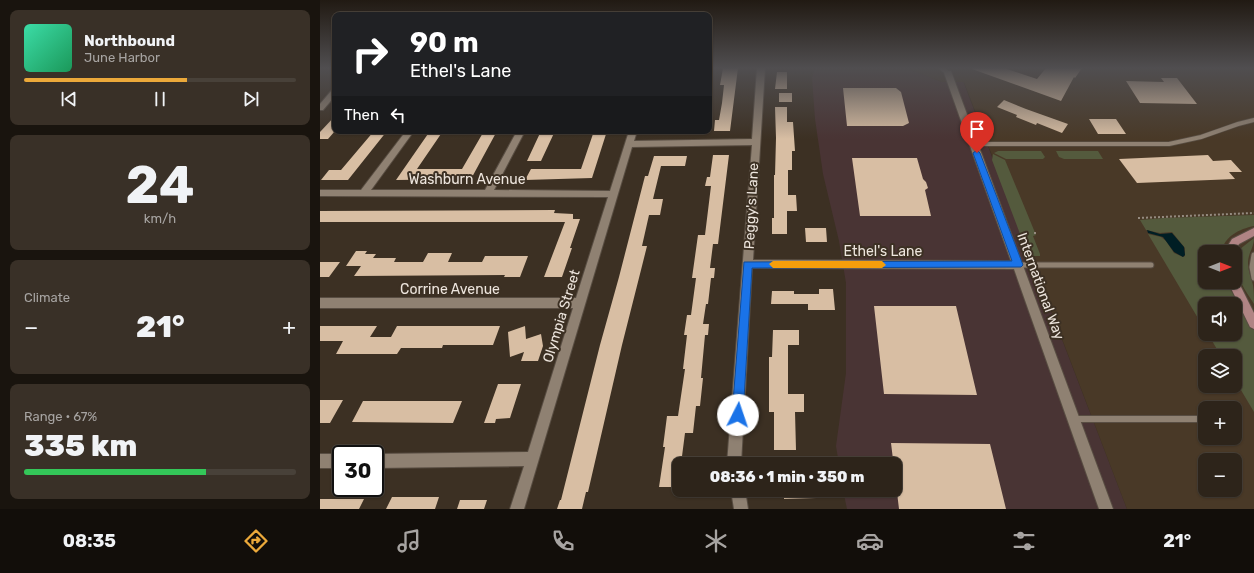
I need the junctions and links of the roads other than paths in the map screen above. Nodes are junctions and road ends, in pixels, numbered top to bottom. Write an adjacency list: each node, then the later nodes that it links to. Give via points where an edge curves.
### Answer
1 (759, 92): 9 (street, Peggy's Lane)
2 (952, 92): 11 (street, International Way)
3 (332, 95): 4 (street)
4 (320, 108)
5 (1254, 120): 11 (lane, via 1240,122 1188,142 1169,144)
6 (408, 134): 13 (street)
7 (519, 134): 14 (street)
8 (632, 134): 10 (street, Olympia Street)
9 (755, 142): 10 (street); 19 (street, Peggy's Lane)
10 (629, 144): 15 (street, Olympia Street)
11 (973, 144): 20 (street, International Way)
12 (320, 193): 13 (street, Washburn Avenue)
13 (364, 193): 14 (street, Washburn Avenue)
14 (488, 193): 15 (street, Washburn Avenue)
15 (614, 194): 24 (street, Olympia Street)
16 (1254, 232): 17 (main road, via 1242,236)
17 (1233, 245)
18 (1254, 255): 22 (lane)
19 (748, 264): 20 (street, Ethel's Lane); 29 (street, Peggy's Lane)
20 (1018, 265): 21 (lane); 27 (street, International Way)
21 (1151, 265)
22 (1254, 278)
23 (1236, 289): 26 (main road)
24 (580, 303): 25 (street, Corrine Avenue); 30 (street, Olympia Street)
25 (320, 304)
26 (1254, 324)
27 (1074, 419): 28 (lane); 37 (street, International Way)
28 (1198, 419)
29 (734, 457)
30 (532, 459): 33 (street); 35 (street, Olympia Street)
31 (320, 461): 32 (street)
32 (332, 461)
33 (384, 461)
34 (739, 497): 36 (street)
35 (517, 509)
36 (741, 509)
37 (1106, 509)

